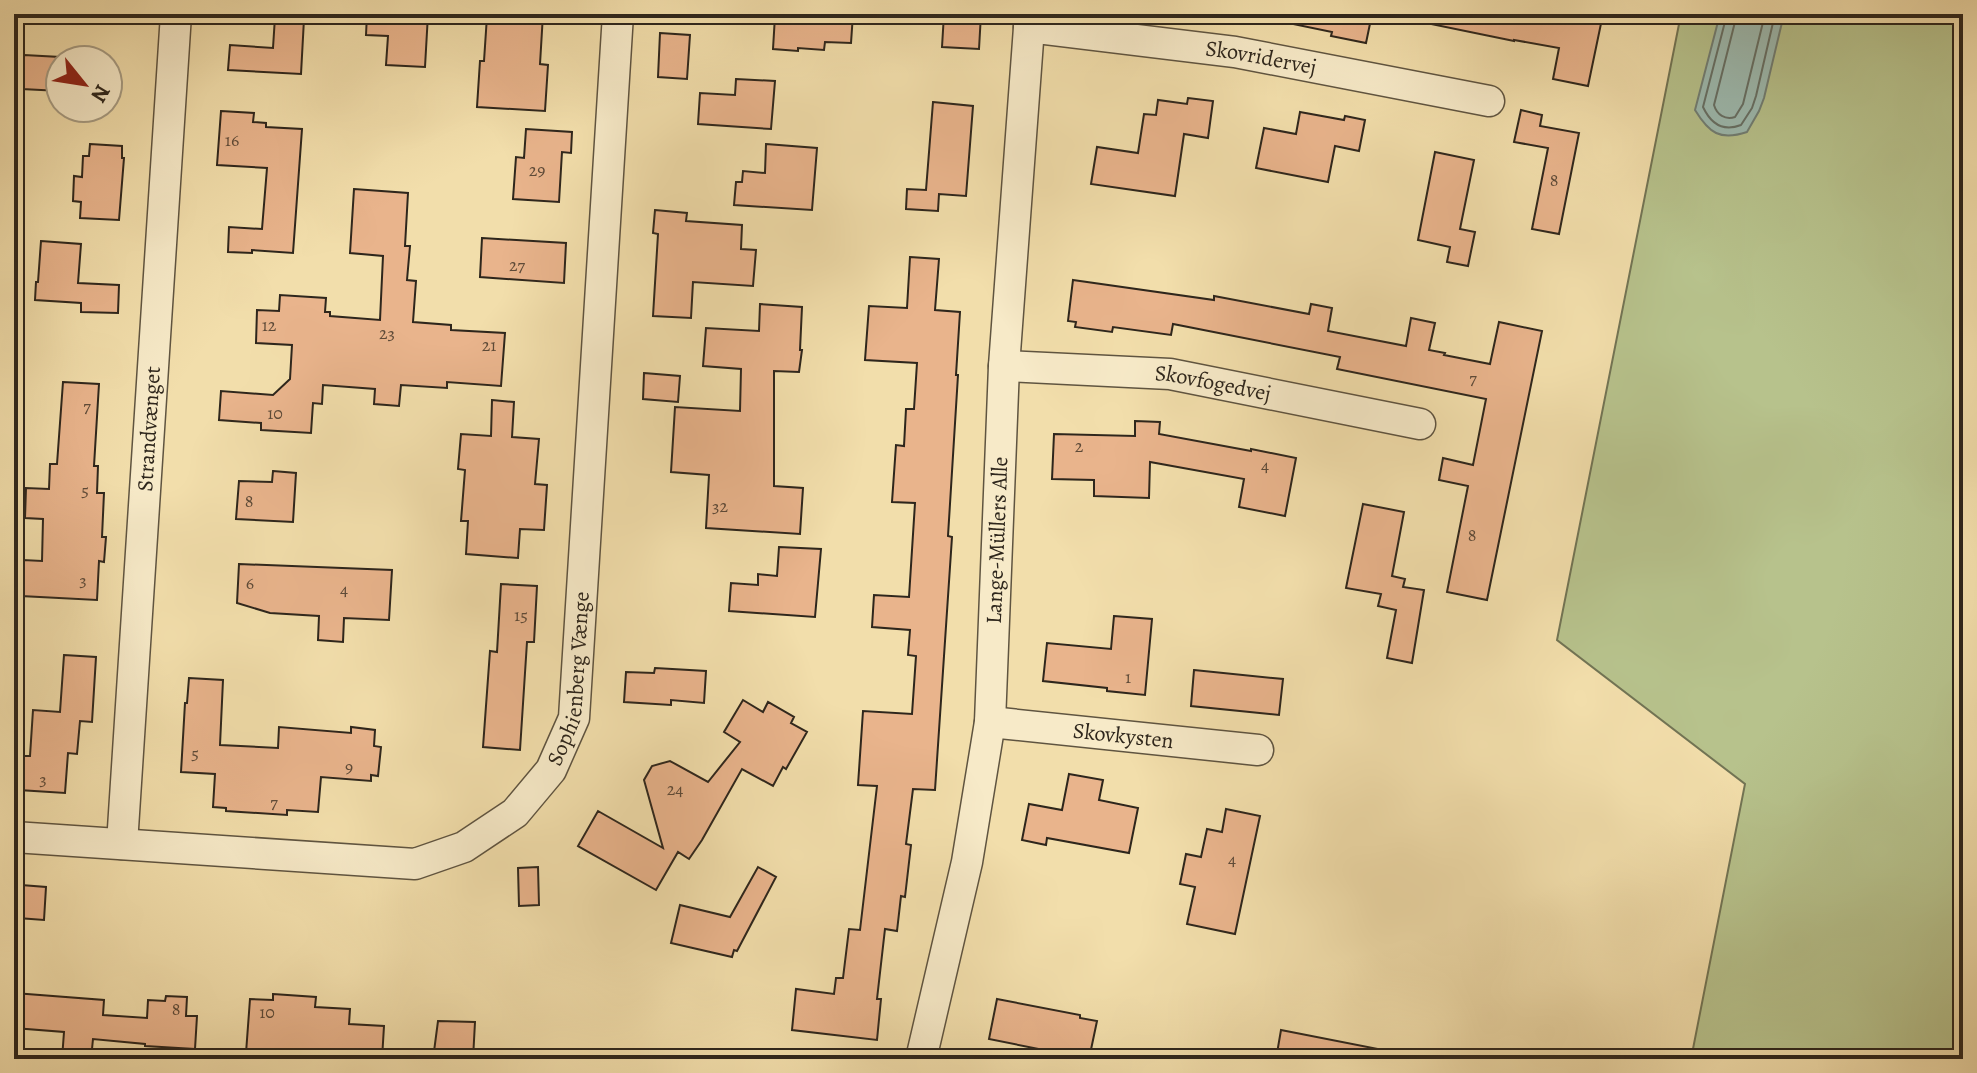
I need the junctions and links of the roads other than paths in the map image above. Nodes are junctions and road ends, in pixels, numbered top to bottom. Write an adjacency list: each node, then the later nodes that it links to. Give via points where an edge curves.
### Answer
1 (176, 14): 10 (street, Strandvænget)
2 (618, 14): 10 (street, Sophienberg Vænge, via 574,718 551,770 515,813 464,847 415,864)
3 (1030, 21): 4 (street, Skovridervej, via 1235,52); 5 (street, Lange-Müllers Alle)
4 (1489, 101)
5 (1004, 366): 6 (street, Skovfogedvej, via 1170,374); 7 (street, Lange-Müllers Alle)
6 (1420, 424)
7 (990, 722): 8 (street, Skovkysten); 11 (street, Lange-Müllers Alle, via 967,862)
8 (1258, 750)
9 (14, 837): 10 (street, Sophienberg Vænge)
10 (122, 844)
11 (921, 1059)

